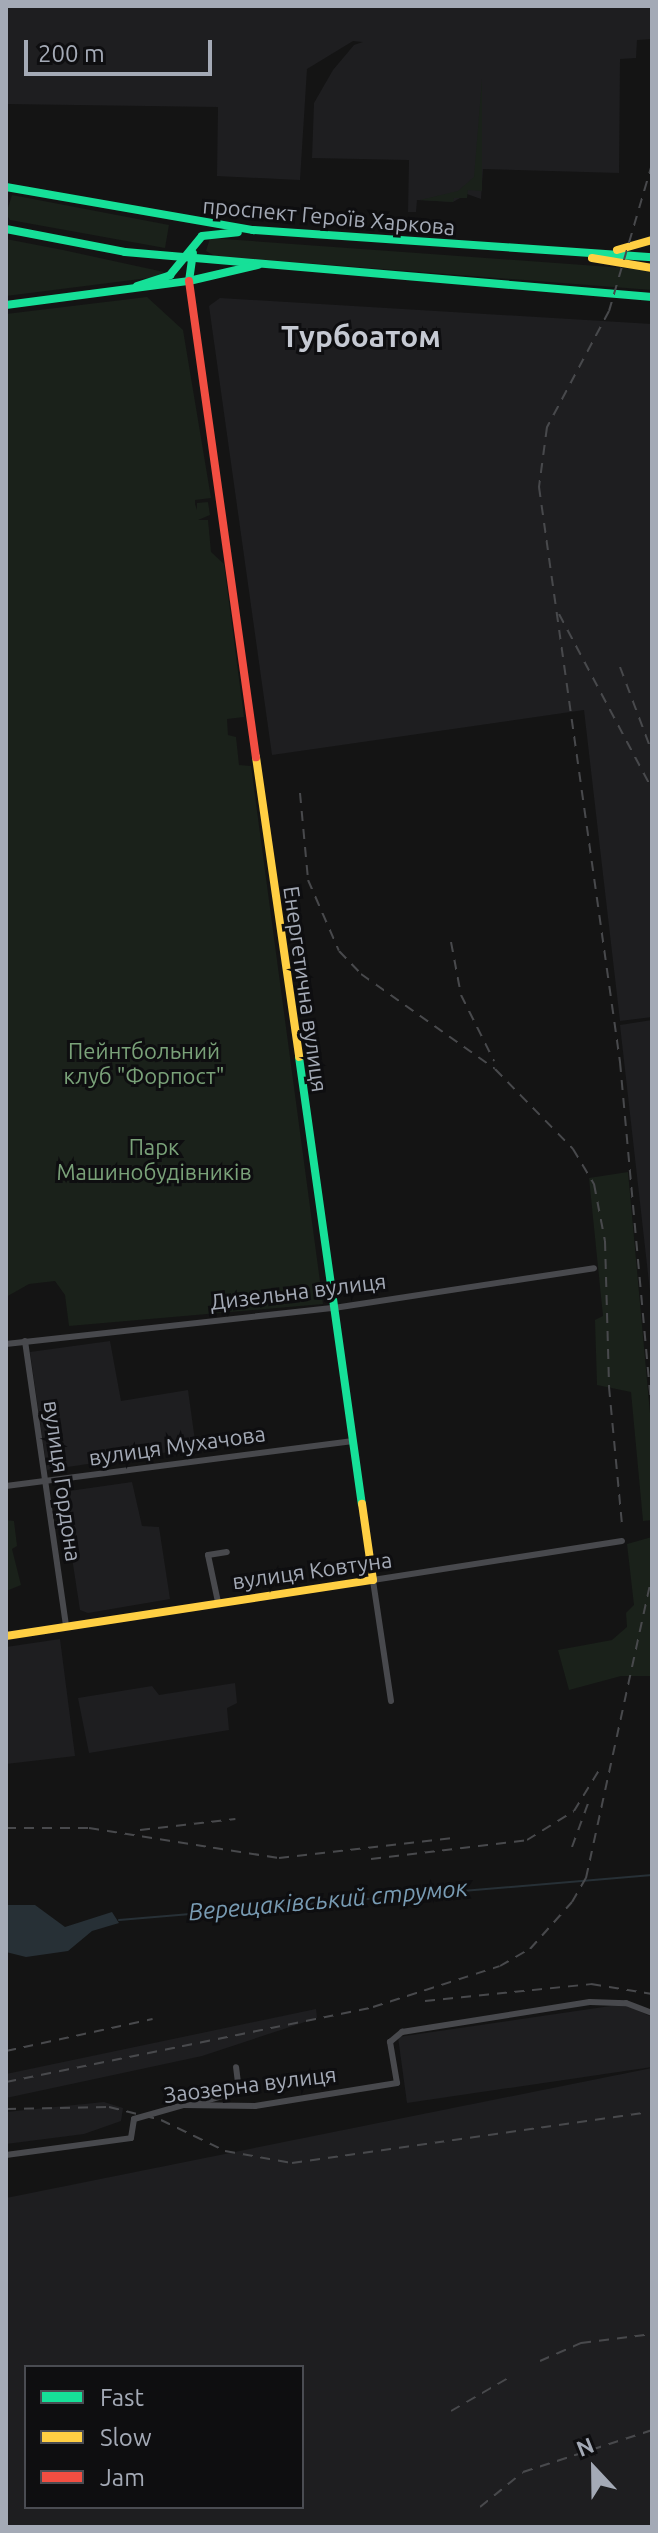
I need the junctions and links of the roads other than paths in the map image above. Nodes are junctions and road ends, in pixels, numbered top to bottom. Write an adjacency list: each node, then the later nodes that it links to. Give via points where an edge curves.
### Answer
1 (6, 187): 3 (main road, проспект Героїв Харкова)
2 (6, 229): 8 (main road, via 110,250)
3 (253, 230): 4 (main road); 6 (main road, проспект Героїв Харкова)
4 (209, 234): 8 (main road, Енергетична вулиця); 9 (main road, via 203,248)
5 (652, 240): 6 (main road, via 630,249)
6 (577, 254): 7 (main road, проспект Героїв Харкова); 11 (main road)
7 (652, 257)
8 (188, 258): 9 (main road); 12 (main road, Енергетична вулиця); 13 (main road, via 167,277)
9 (212, 260): 10 (main road)
10 (262, 265): 12 (main road); 14 (main road)
11 (652, 268)
12 (189, 281): 13 (main road); 17 (main road, Енергетична вулиця)
13 (137, 286): 15 (main road)
14 (652, 297)
15 (6, 305)
16 (594, 1268): 17 (street, Дизельна вулиця)
17 (334, 1308): 18 (street, Дизельна вулиця); 20 (main road, Енергетична вулиця)
18 (25, 1341): 19 (street, Дизельна вулиця); 21 (street, вулиця Гордона)
19 (6, 1344)
20 (353, 1441): 21 (street, вулиця Мухачова); 25 (main road, Енергетична вулиця)
21 (45, 1481): 22 (street, вулиця Мухачова); 27 (street, вулиця Гордона)
22 (6, 1486)
23 (622, 1541): 25 (street, вулиця Ковтуна)
24 (227, 1552): 26 (street, via 208,1555)
25 (373, 1580): 26 (main road, вулиця Ковтуна); 29 (street, Енергетична вулиця)
26 (218, 1602): 27 (main road, вулиця Ковтуна)
27 (66, 1627): 28 (main road, вулиця Ковтуна)
28 (6, 1636)
29 (391, 1701)
30 (652, 2013): 32 (street, Заозерна вулиця, via 626,2003 590,2002 402,2032 390,2042 397,2083 255,2106)
31 (236, 2067): 32 (street, via 239,2091)
32 (193, 2105): 33 (street, Заозерна вулиця, via 134,2119 131,2138)
33 (6, 2155)

